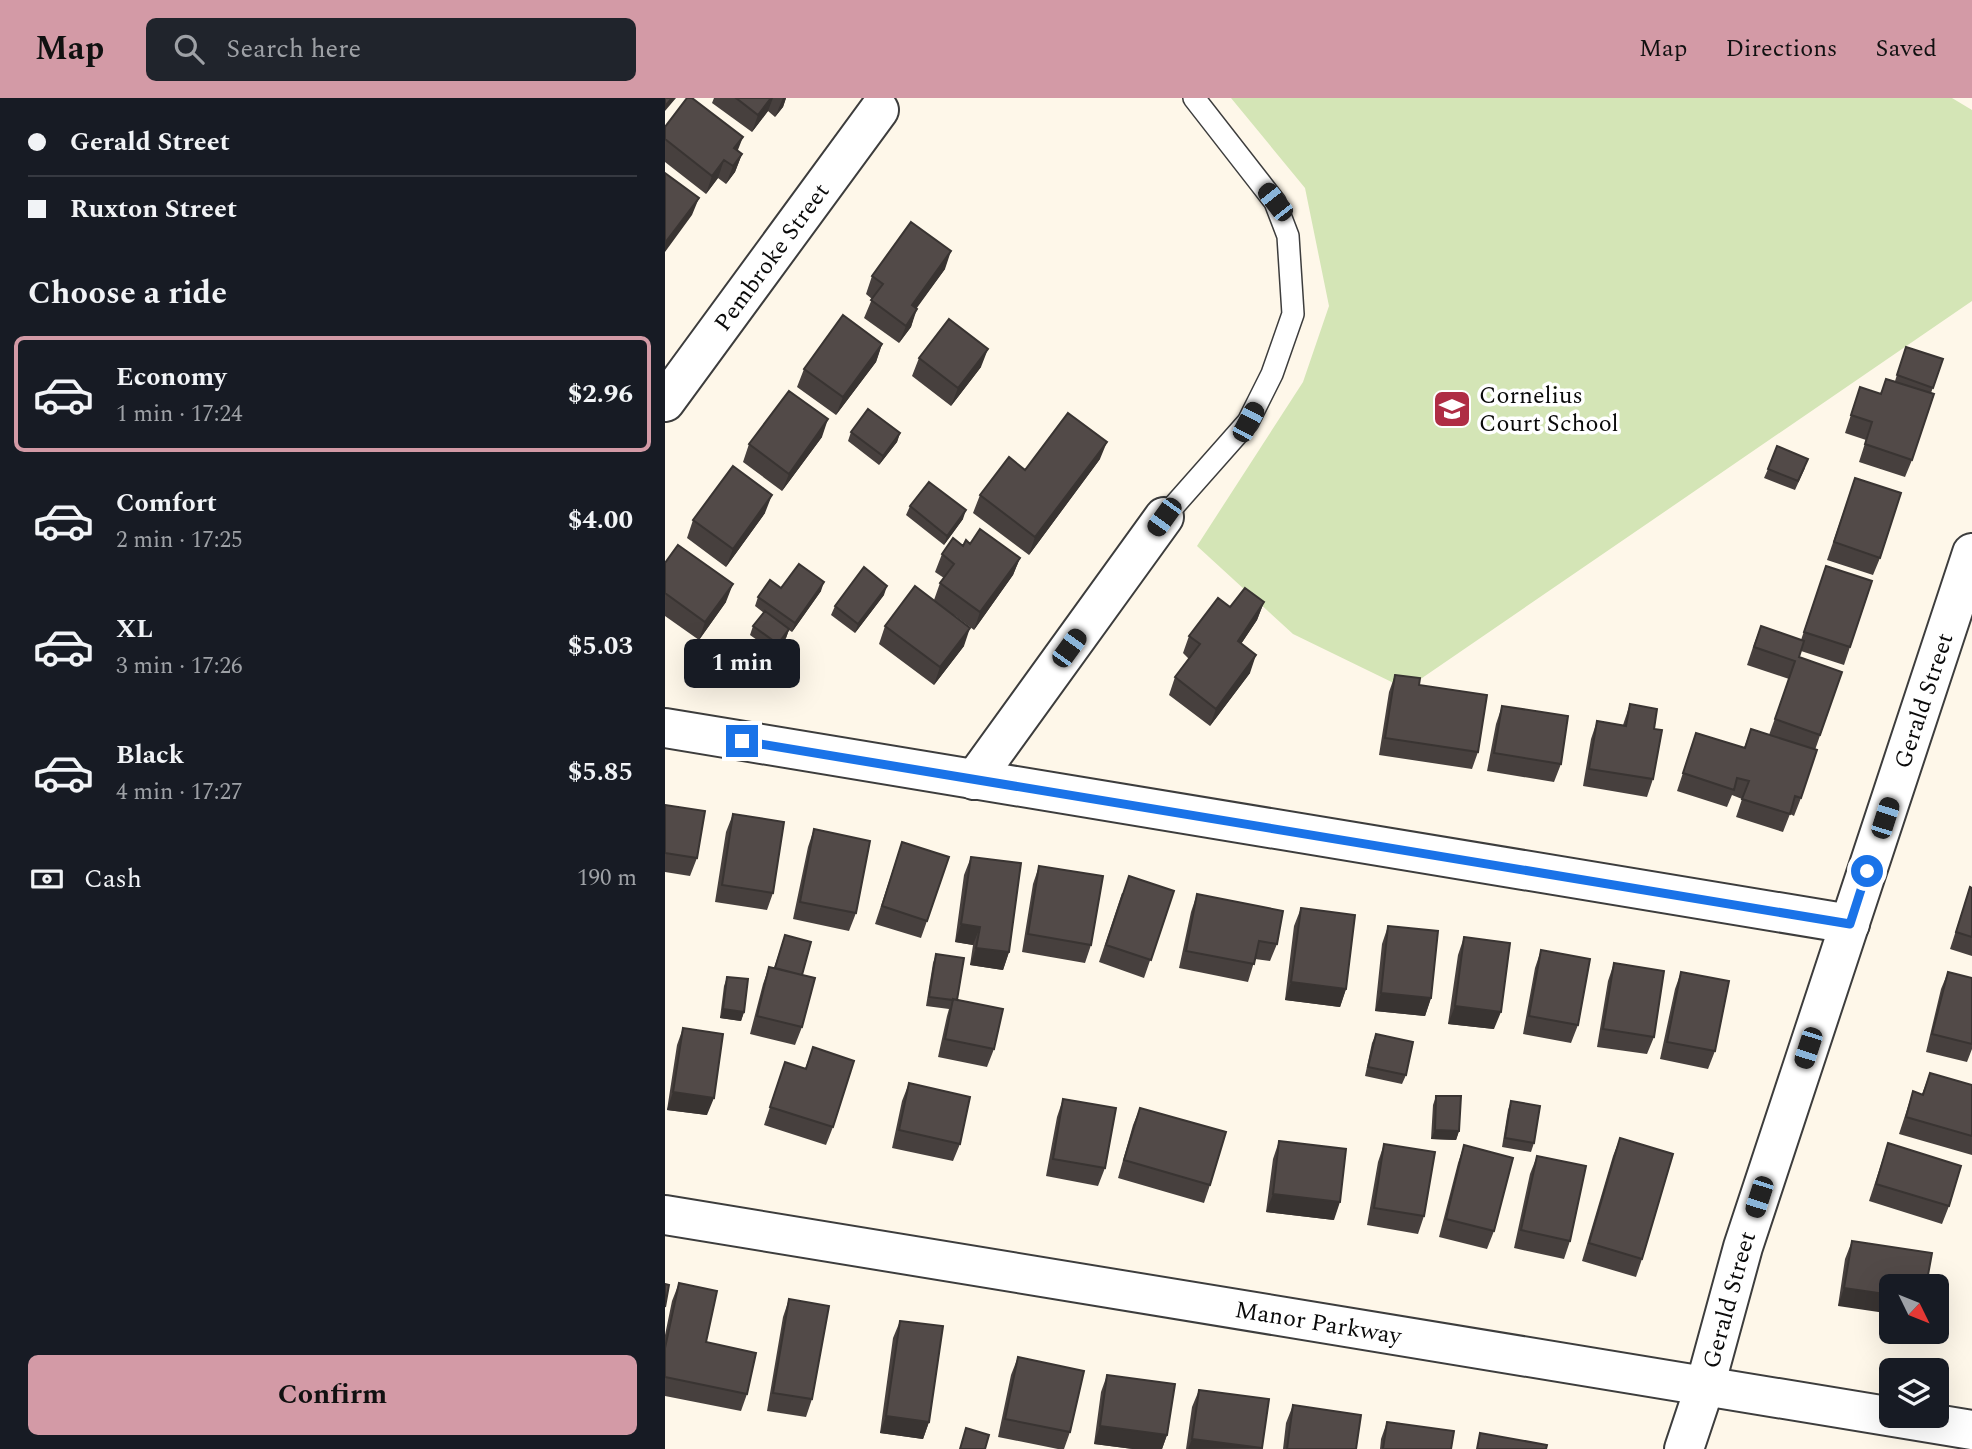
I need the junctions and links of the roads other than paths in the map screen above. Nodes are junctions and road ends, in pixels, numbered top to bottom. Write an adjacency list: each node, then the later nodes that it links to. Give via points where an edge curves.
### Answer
1 (1194, 98): 4 (lane, via 1275,202 1288,236 1293,314 1272,374 1248,422)
2 (883, 104): 3 (street, Pembroke Street)
3 (665, 402)
4 (1164, 517): 7 (street)
5 (1972, 553): 8 (street, Gerald Street)
6 (665, 728): 7 (street)
7 (974, 779): 8 (street)
8 (1850, 924): 10 (street, Gerald Street, via 1743,1247)
9 (665, 1215): 10 (street, Manor Parkway)
10 (1705, 1386): 11 (street, Manor Parkway); 12 (street, Gerald Street)
11 (1972, 1430)
12 (1684, 1449)

